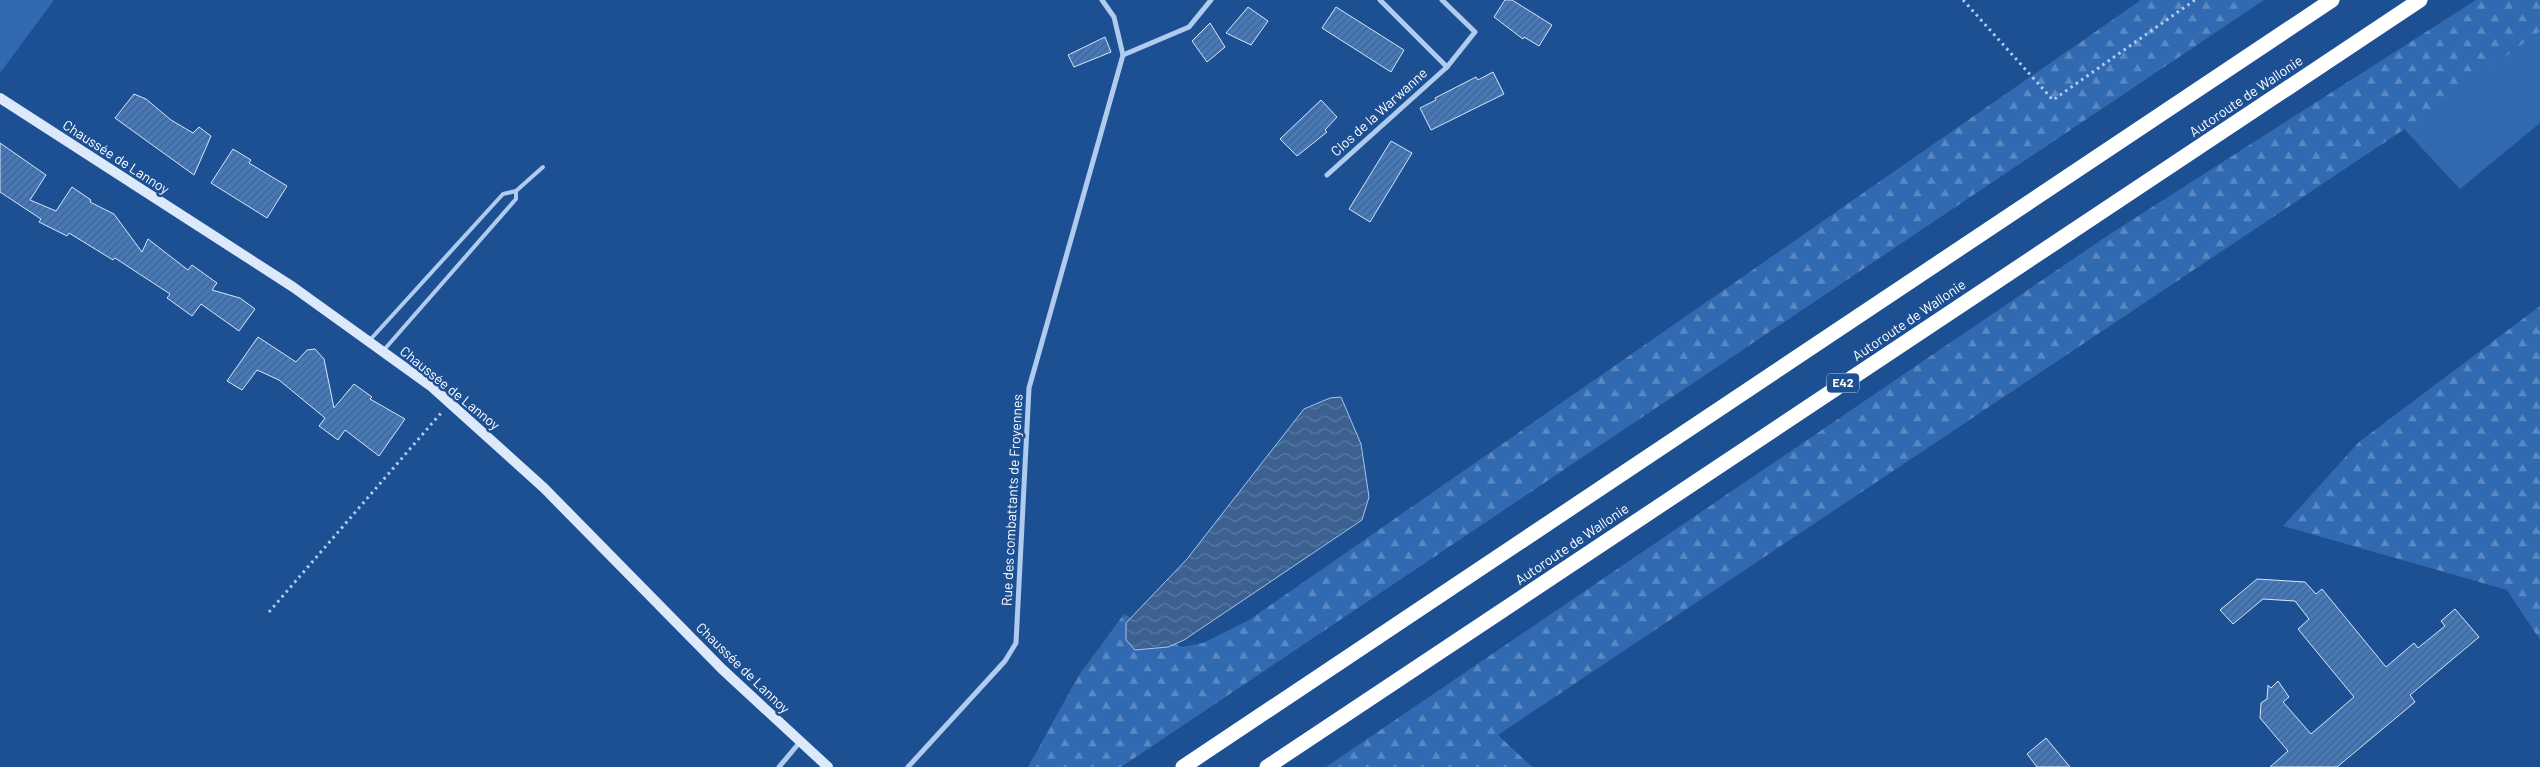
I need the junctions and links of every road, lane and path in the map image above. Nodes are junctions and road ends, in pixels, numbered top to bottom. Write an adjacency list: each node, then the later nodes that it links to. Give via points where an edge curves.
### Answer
1 (1102, 0): 9 (street, Rue des combattants de Froyennes, via 1114,17)
2 (1211, 0): 9 (street, via 1189,27)
3 (1380, 0): 10 (street, Clos de la Warwanne)
4 (1442, 0): 10 (street, Clos de la Warwanne, via 1475,32)
5 (1963, 0): 6 (path, via 2053,100)
6 (2195, 0)
7 (2332, 0): 23 (highway)
8 (2420, 0): 24 (highway, Autoroute de Wallonie / E42)
9 (1123, 55): 22 (street, Rue des combattants de Froyennes, via 1029,388 1016,644 1005,661)
10 (1447, 67): 13 (street, Clos de la Warwanne)
11 (0, 98): 15 (main road, Chaussée de Lannoy, via 243,254)
12 (543, 167): 14 (lane)
13 (1327, 175)
14 (516, 191): 15 (lane, via 503,194); 16 (lane, via 516,199)
15 (370, 341): 16 (main road, Chaussée de Lannoy)
16 (383, 351): 17 (main road, Chaussée de Lannoy)
17 (450, 404): 18 (path); 19 (main road, Chaussée de Lannoy, via 544,488 722,669)
18 (269, 612)
19 (800, 742): 20 (street); 21 (main road, Chaussée de Lannoy)
20 (779, 767)
21 (828, 767)
22 (908, 767)
23 (1183, 767)
24 (1267, 767)

